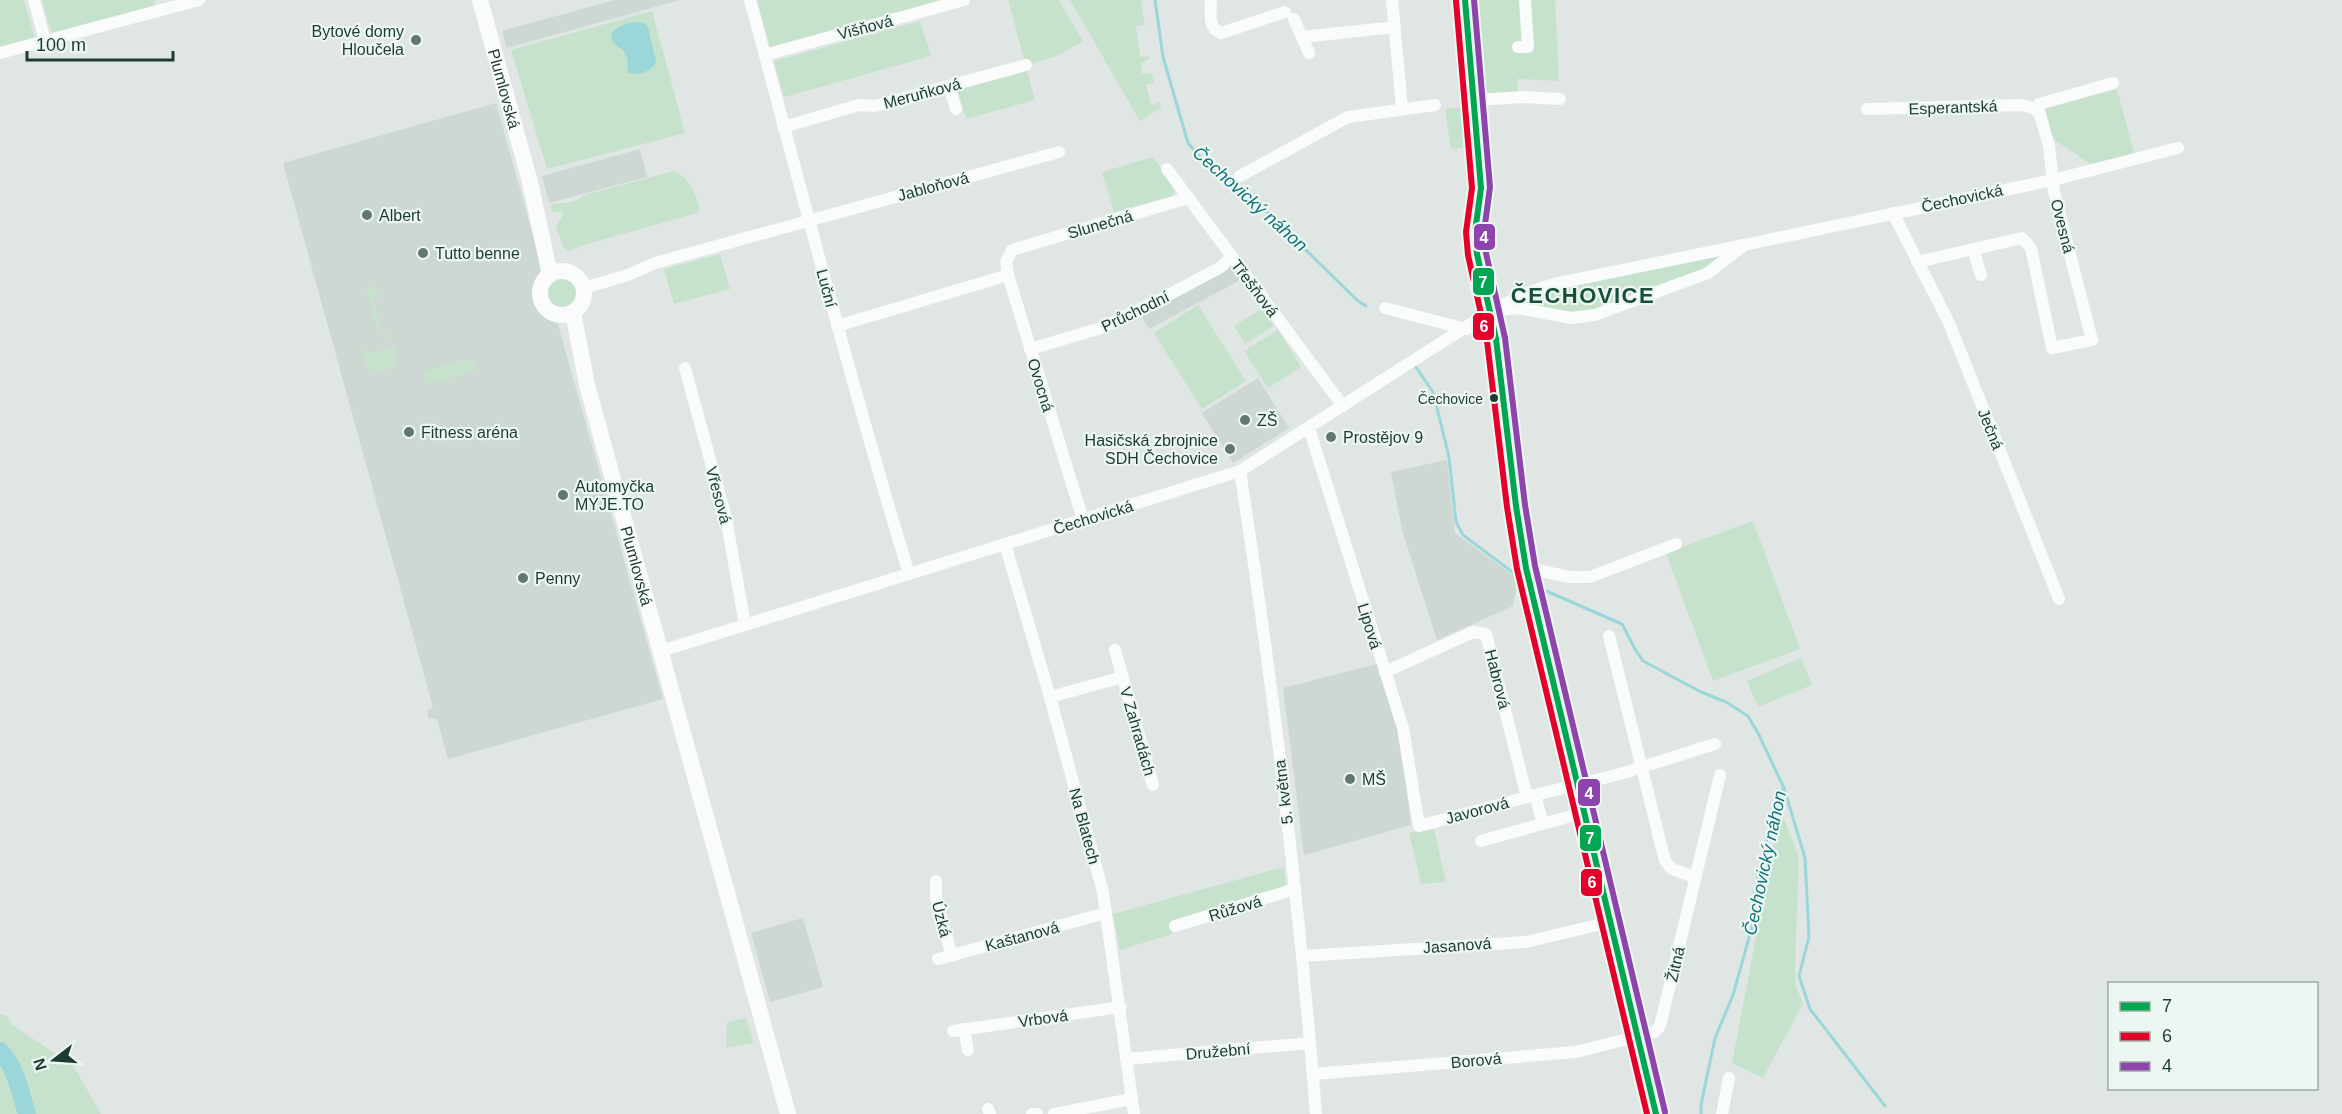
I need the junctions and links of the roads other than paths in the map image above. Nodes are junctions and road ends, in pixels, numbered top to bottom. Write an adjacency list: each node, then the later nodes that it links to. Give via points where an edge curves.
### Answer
1 (34, 0): 13 (street)
2 (199, 0): 10 (street)
3 (480, 0): 42 (main road, Plumlovská)
4 (750, 0): 17 (street, Luční)
5 (964, 0): 17 (street, Višňová)
6 (1211, 0): 12 (street, via 1215,31 1221,33 1290,15)
7 (1392, 0): 11 (street)
8 (1465, 0): 22 (street)
9 (1526, 0): 14 (street, via 1528,46)
10 (162, 5): 13 (street)
11 (1395, 27): 12 (street); 24 (street)
12 (1302, 37): 16 (street)
13 (45, 41): 15 (street)
14 (1518, 47)
15 (0, 53)
16 (1309, 53)
17 (765, 55): 28 (street, Luční)
18 (1026, 65): 20 (street, Meruňková)
19 (2113, 83): 26 (street, via 2039,104)
20 (949, 86): 25 (street); 28 (street, Meruňková, via 875,106 859,105)
21 (1560, 99): 22 (street)
22 (1475, 100): 47 (street, via 1481,188 1476,243)
23 (1435, 105): 24 (street)
24 (1402, 108): 32 (street, via 1348,117)
25 (956, 109)
26 (2038, 109): 27 (street, Esperantská, via 2021,105); 33 (street, Ovesná, via 2049,146)
27 (1867, 110)
28 (783, 127): 36 (street, Luční)
29 (2178, 148): 33 (street, Čechovická)
30 (1059, 152): 36 (street, Jabloňová)
31 (1167, 170): 34 (street, Třešňová)
32 (1240, 176)
33 (2053, 180): 35 (street, Čechovická); 38 (street, Ovesná, via 2092,340 2052,348 2031,248 2022,238)
34 (1188, 198): 39 (street, Slunečná); 40 (street, Třešňová)
35 (1893, 213): 37 (street, Čechovická); 41 (street, Ječná)
36 (808, 220): 45 (street, via 651,264); 49 (street, Luční)
37 (1744, 245): 47 (street, Čechovická, via 1554,284); 47 (street, Čechovická, via 1708,273 1595,315 1571,318 1518,308)
38 (1973, 249): 41 (street); 44 (street)
39 (1012, 250): 43 (street, Ovocná, via 1006,261)
40 (1232, 257): 51 (street, Průchodní, via 1221,267 1117,321); 53 (street, Třešňová)
41 (1917, 262): 61 (street, Ječná, via 1949,323)
42 (557, 273): 45 (main road, Plumlovská, via 577,277); 48 (main road, Plumlovská, via 542,286 542,300 548,310)
43 (1008, 275): 49 (street); 51 (street, Ovocná)
44 (1981, 275)
45 (584, 288): 48 (main road, via 582,302)
46 (1385, 308): 50 (street)
47 (1491, 311): 50 (street, Čechovická); 60 (street)
48 (568, 314): 65 (main road, Plumlovská)
49 (837, 326): 59 (street, Luční)
50 (1466, 329): 53 (street, Čechovická)
51 (1030, 349): 56 (street, Ovocná)
52 (685, 368): 62 (street, Vřesová, via 726,519)
53 (1343, 406): 54 (street, Čechovická)
54 (1309, 428): 55 (street, Čechovická); 66 (street, Lipová)
55 (1240, 471): 56 (street, Čechovická); 81 (street, 5. května)
56 (1083, 520): 57 (street, Čechovická)
57 (1005, 544): 59 (street, Čechovická); 68 (street, Na Blatech)
58 (1676, 544): 60 (street, via 1590,577)
59 (909, 574): 62 (street, Čechovická)
60 (1528, 577): 72 (street)
61 (2059, 599)
62 (745, 625): 65 (street, Čechovická)
63 (1609, 636): 70 (street)
64 (1115, 650): 67 (street, V Zahradách)
65 (661, 651): 96 (main road, Plumlovská)
66 (1384, 672): 74 (street, Habrová, via 1473,632 1486,634); 77 (street, Lipová, via 1403,728)
67 (1123, 677): 68 (street, V Zahradách); 73 (street, V Zahradách)
68 (1050, 697): 82 (street, Na Blatech)
69 (1714, 744): 70 (street)
70 (1642, 768): 72 (street); 79 (street, via 1665,861 1672,869)
71 (1720, 775): 79 (street, Žitná)
72 (1577, 784): 74 (street, Javorová); 83 (street)
73 (1154, 785)
74 (1531, 796): 76 (street); 77 (street, Javorová)
75 (1570, 816): 76 (street, Javorová)
76 (1543, 824): 78 (street, Javorová)
77 (1419, 826)
78 (1481, 841)
79 (1695, 877): 89 (street, Žitná, via 1660,1026)
80 (936, 881): 85 (street, Úzká, via 936,899)
81 (1295, 889): 84 (street, Růžová); 86 (street, 5. května)
82 (1106, 913): 85 (street, Kaštanová); 88 (street, Na Blatech)
83 (1610, 922): 86 (street, Jasanová, via 1526,942); 89 (street)
84 (1175, 926)
85 (952, 956): 87 (street, Kaštanová)
86 (1302, 956): 90 (street, 5. května)
87 (938, 959)
88 (1121, 1007): 91 (street, Vrbová, via 959,1030); 92 (street, Na Blatech)
89 (1638, 1037): 93 (street, Borová, via 1576,1052); 102 (street)
90 (1310, 1043): 92 (street, Družební); 93 (street, 5. května)
91 (968, 1050)
92 (1126, 1059): 95 (street, Na Blatech)
93 (1313, 1074): 101 (street, 5. května)
94 (1729, 1078): 103 (street)
95 (1132, 1099): 99 (street); 100 (street, Na Blatech)
96 (788, 1114)
97 (1032, 1114): 98 (street)
98 (1036, 1114)
99 (1054, 1114)
100 (1134, 1114)
101 (1316, 1114)
102 (1656, 1114)
103 (1722, 1114)

